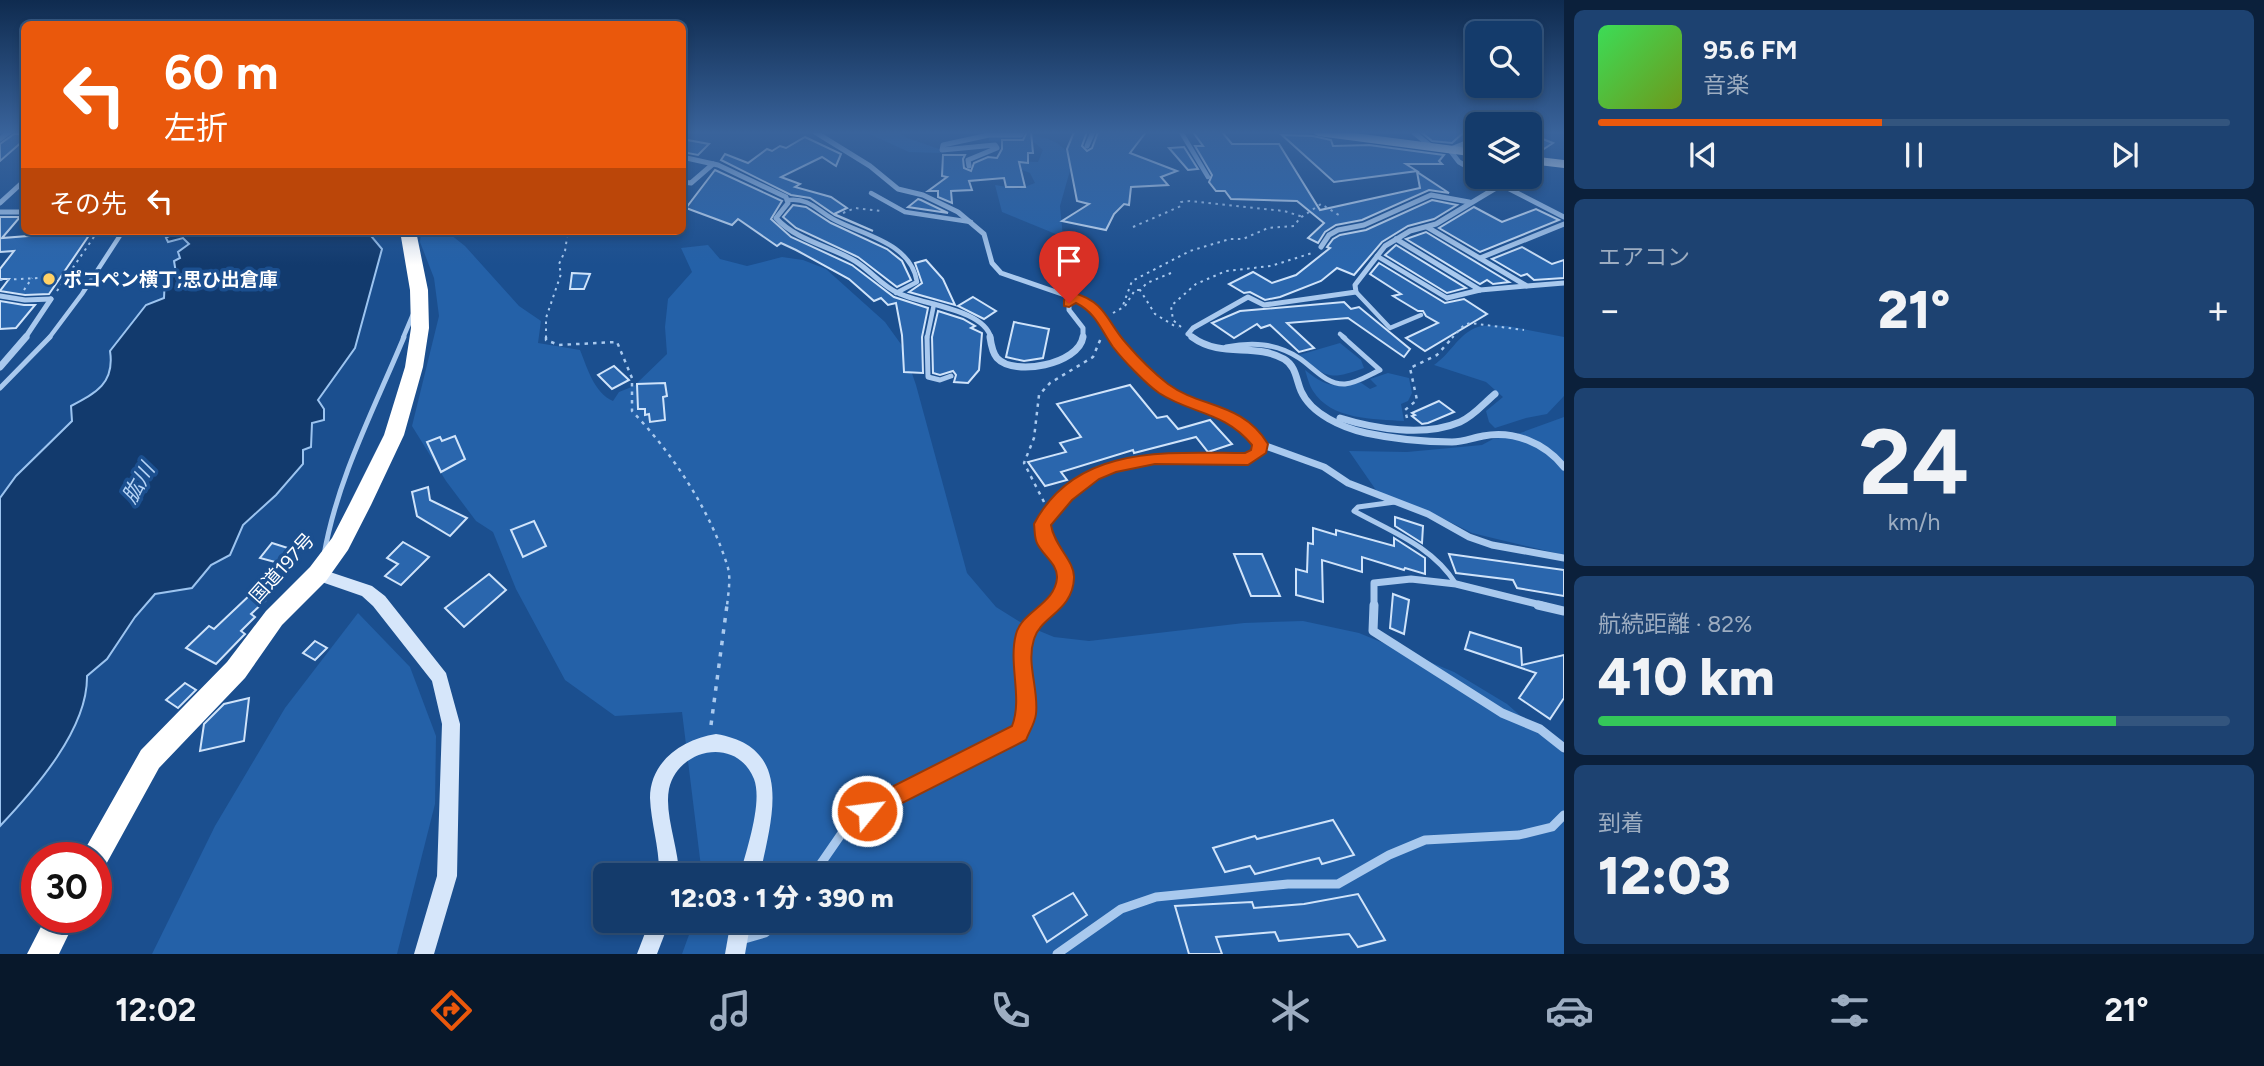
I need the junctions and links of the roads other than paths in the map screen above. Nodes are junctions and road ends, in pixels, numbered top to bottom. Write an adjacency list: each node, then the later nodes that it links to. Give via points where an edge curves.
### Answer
1 (739, 177): 7 (street)
2 (883, 177): 13 (street, via 898,189 941,202)
3 (21, 184): 9 (street)
4 (1493, 189): 8 (street)
5 (1509, 189): 12 (street)
6 (871, 194): 13 (lane, via 915,215)
7 (789, 200): 26 (street, via 778,213 778,221 853,260); 26 (lane, via 816,205 831,218 888,243 916,275 917,282)
8 (1469, 202): 15 (street); 19 (street, via 1431,195 1364,225 1338,230)
9 (0, 203)
10 (0, 212): 11 (street)
11 (21, 212)
12 (1564, 217)
13 (971, 222): 28 (street, via 984,234 992,263 1001,272)
14 (1564, 224): 21 (street)
15 (1427, 227): 18 (street); 21 (street)
16 (120, 235): 36 (lane, via 53,333)
17 (409, 235): 43 (highway, 国道197号, via 419,303 414,367 394,435 340,544)
18 (1395, 239): 20 (street); 24 (street)
19 (1321, 247)
20 (1377, 256): 25 (street, via 1355,285); 29 (lane)
21 (1480, 258): 23 (street)
22 (1564, 283): 23 (street)
23 (1527, 286): 24 (street)
24 (1480, 290): 29 (street)
25 (1356, 292): 31 (lane, via 1390,328); 33 (street, via 1264,305 1248,297 1188,334)
26 (896, 293): 30 (street)
27 (0, 296): 34 (street, via 51,299)
28 (1074, 297): 30 (street, via 1069,310 1084,334 1075,351 1058,363 1043,366 1001,362 993,353 985,325); 39 (street, via 1088,303 1105,320 1119,345 1156,383 1228,416)
29 (1447, 298)
30 (934, 304): 35 (lane, via 929,322 928,377 940,380)
31 (1421, 315)
32 (1339, 334): 33 (lane, via 1380,370 1347,384 1338,383 1325,379 1284,349 1264,343)
33 (1213, 350): 38 (street, via 1265,352 1284,360 1297,372 1304,397)
34 (0, 367)
35 (951, 376)
36 (0, 388)
37 (1495, 394): 38 (street, via 1462,422 1447,426 1364,425)
38 (1311, 404): 40 (street, via 1332,419 1365,432 1453,442 1511,434)
39 (1260, 444): 41 (street, via 1314,462 1348,483); 51 (street, via 1259,453 1248,459 1155,458 1113,466 1079,484 1042,524 1044,541 1066,576 1060,598 1026,632 1022,656 1026,715 1019,733 851,820)
40 (1564, 467)
41 (1395, 502): 42 (street, via 1492,545); 44 (lane, via 1358,507 1354,512 1423,549)
42 (1564, 558)
43 (321, 569): 48 (highway, 国道197号, via 274,618 236,670 150,759); 57 (street, via 379,601 440,678 451,724 447,876)
44 (1456, 584): 45 (street); 46 (street, via 1411,579 1374,583 1374,631 1502,713 1540,729)
45 (1564, 611)
46 (1564, 748)
47 (1564, 815): 59 (street, via 1552,827 1519,835 1425,840 1338,884 1288,884 1156,897 1121,909)
48 (103, 842)
49 (670, 863): 50 (street, via 660,792 668,766 690,747 720,741 748,754 763,779 763,811)
50 (752, 863)
51 (821, 863)
52 (53, 933): 56 (highway)
53 (655, 933): 58 (street)
54 (765, 933): 55 (street)
55 (736, 948)
56 (42, 954)
57 (424, 954)
58 (647, 954)
59 (1057, 954)

